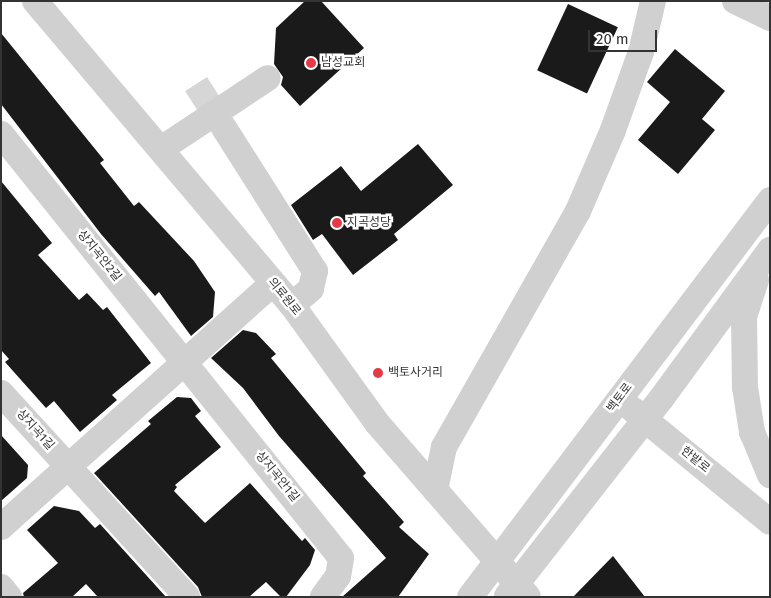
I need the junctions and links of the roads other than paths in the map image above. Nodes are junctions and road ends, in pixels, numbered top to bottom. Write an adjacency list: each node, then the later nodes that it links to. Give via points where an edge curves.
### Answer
1 (35, 1): 8 (street, 의료원로)
2 (653, 1): 19 (street, via 641,52 578,212 444,447)
3 (735, 1): 4 (street)
4 (770, 18)
5 (268, 78): 8 (street)
6 (226, 131): 12 (street, via 315,271 311,289)
7 (8, 142): 13 (street, 상지곡안2길)
8 (161, 149): 11 (street, 의료원로)
9 (770, 200): 15 (street, 백토로)
10 (770, 251): 16 (street); 18 (street, via 751,291 744,317 744,348 752,432)
11 (274, 283): 12 (street, 의료원로); 13 (street)
12 (292, 305): 19 (street, 의료원로, via 377,423)
13 (184, 362): 17 (street); 27 (street, 상지곡안1길, via 341,558 338,576)
14 (1, 393): 17 (street, 상지곡1길)
15 (619, 399): 16 (street, 한밭로); 22 (street, 백토로)
16 (645, 420): 20 (street, 한밭로); 24 (street)
17 (68, 466): 21 (street); 26 (street)
18 (770, 475)
19 (435, 490): 22 (street, 의료원로)
20 (770, 522)
21 (1, 527)
22 (497, 560): 24 (street, 의료원로); 28 (street, 백토로)
23 (1, 587): 25 (street)
24 (517, 592)
25 (9, 597)
26 (186, 597)
27 (323, 597)
28 (470, 597)

